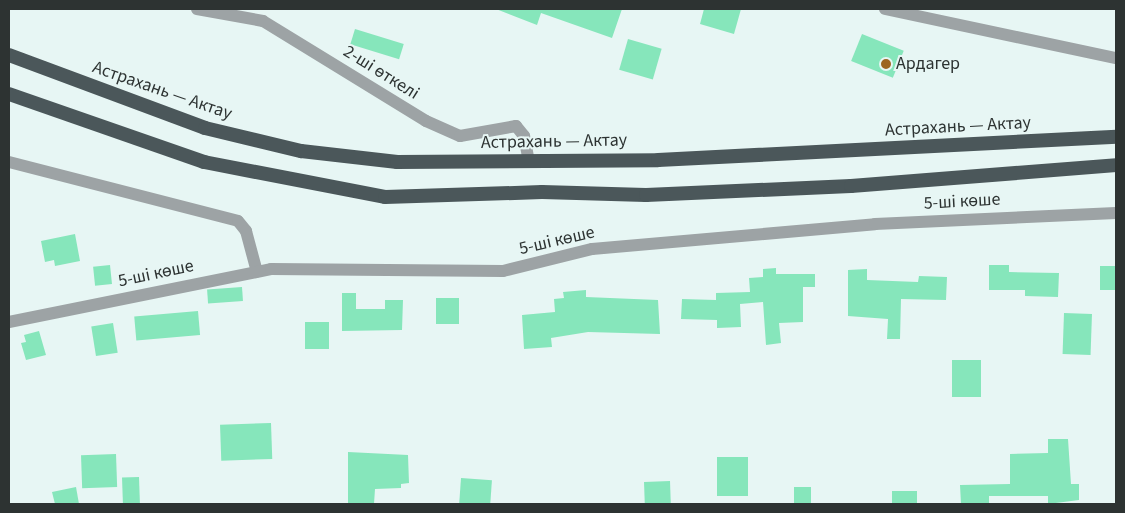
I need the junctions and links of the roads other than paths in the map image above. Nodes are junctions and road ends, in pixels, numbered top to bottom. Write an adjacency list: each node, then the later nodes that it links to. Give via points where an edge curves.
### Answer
1 (197, 9): 7 (street, 2-ші өткелі, via 263,21 426,121 460,136 516,126 524,136)
2 (885, 9): 4 (street)
3 (9, 55): 7 (highway, Астрахань — Актау, via 205,128 300,151 397,162)
4 (1116, 58)
5 (9, 94): 9 (highway, via 204,162 385,197 812,187)
6 (1116, 137): 7 (highway, Астрахань — Актау, via 658,160)
7 (529, 161)
8 (9, 162): 11 (street, via 238,221 246,231)
9 (1116, 162)
10 (1116, 212): 11 (street, 5-шi көше, via 875,224 592,249 503,271)
11 (257, 272): 12 (street, 5-шi көше)
12 (9, 322)

